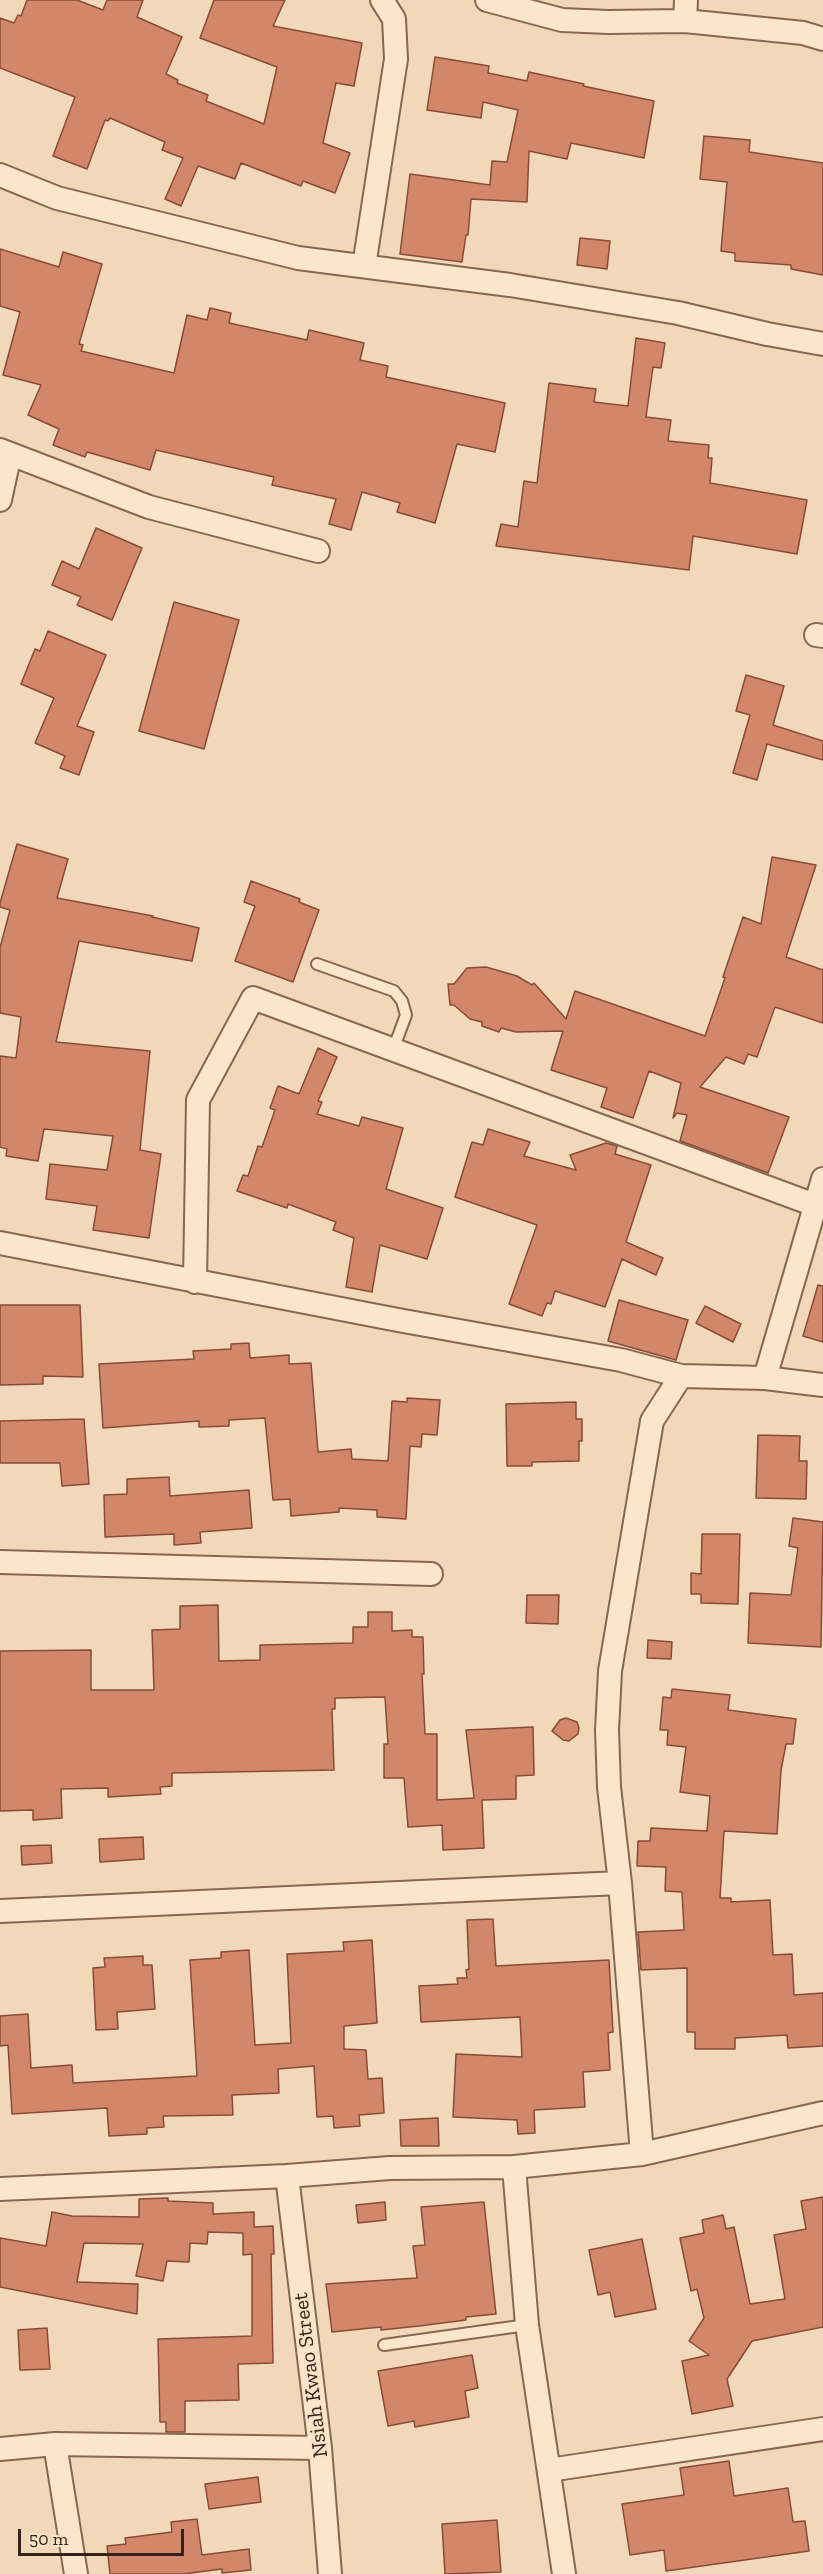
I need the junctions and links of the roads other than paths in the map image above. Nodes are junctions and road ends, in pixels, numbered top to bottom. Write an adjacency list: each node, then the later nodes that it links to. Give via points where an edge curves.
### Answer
1 (382, 0): 6 (street, via 394,19 396,59)
2 (488, 0): 3 (street, via 562,20 608,22)
3 (686, 11): 4 (street)
4 (823, 39)
5 (0, 175): 6 (street, via 57,198 160,225 298,258)
6 (364, 266): 7 (street, via 678,313)
7 (823, 344)
8 (5, 452): 9 (street); 10 (street, via 149,507)
9 (0, 500)
10 (318, 551)
11 (317, 964): 12 (lane, via 394,991 406,1015)
12 (393, 1051): 14 (street); 16 (street, via 254,998 198,1100)
13 (823, 1179): 14 (street)
14 (815, 1205): 18 (street)
15 (0, 1243): 16 (street)
16 (195, 1282): 17 (street, via 621,1360)
17 (681, 1376): 18 (street); 22 (street, via 652,1421 610,1671 609,1787)
18 (765, 1378): 19 (street)
19 (823, 1385)
20 (0, 1562): 21 (street)
21 (431, 1574)
22 (620, 1883): 23 (street); 25 (street)
23 (0, 1911)
24 (823, 2113): 25 (street)
25 (642, 2154): 26 (street)
26 (514, 2167): 27 (street, via 390,2168); 29 (street)
27 (287, 2176): 28 (street); 33 (street, Nsiah Kwao Street)
28 (0, 2189)
29 (527, 2325): 30 (lane); 35 (street)
30 (384, 2345)
31 (823, 2430): 35 (street)
32 (55, 2444): 33 (street); 34 (street); 36 (street)
33 (320, 2448): 37 (street, Nsiah Kwao Street)
34 (0, 2449)
35 (549, 2470): 38 (street)
36 (76, 2574)
37 (330, 2574)
38 (564, 2574)

